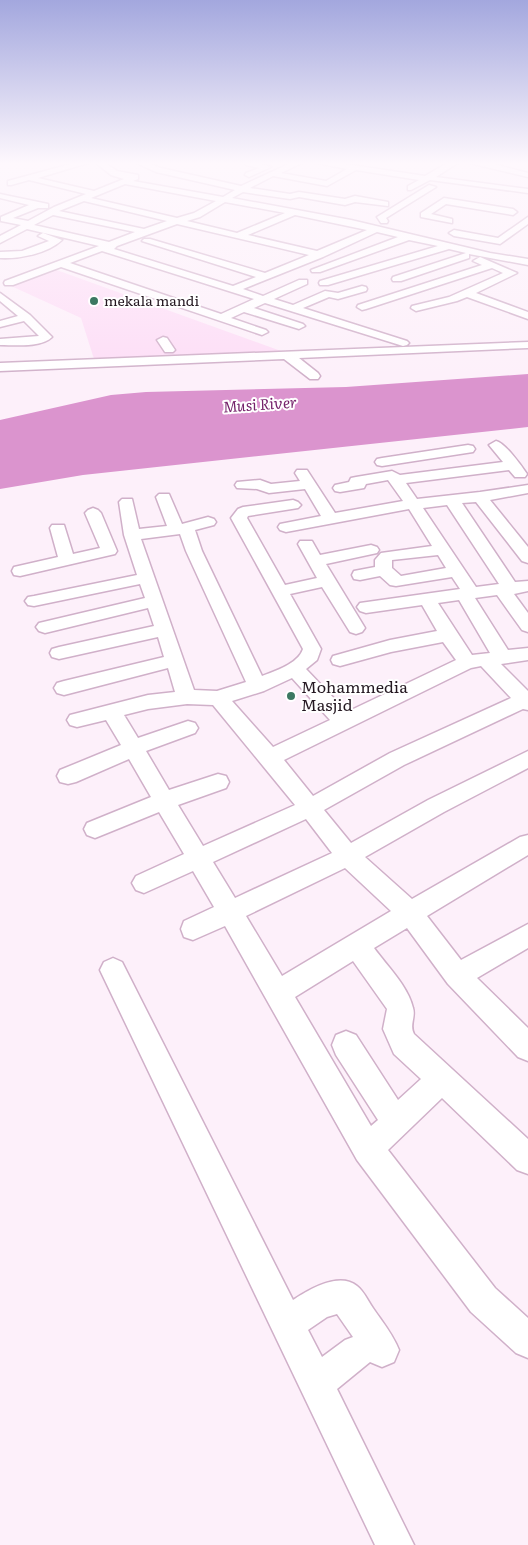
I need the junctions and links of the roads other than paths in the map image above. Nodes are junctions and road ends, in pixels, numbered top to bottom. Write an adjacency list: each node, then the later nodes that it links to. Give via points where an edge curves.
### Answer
1 (61, 234): 19 (street)
2 (112, 234): 17 (street)
3 (140, 234): 17 (street)
4 (170, 234): 20 (street, via 147,241)
5 (173, 234): 20 (street)
6 (223, 234): 16 (street)
7 (240, 234): 16 (street)
8 (365, 234): 22 (street)
9 (401, 234): 15 (street)
10 (424, 234): 15 (street)
11 (433, 234): 18 (street)
12 (441, 234): 13 (street, via 500,241)
13 (509, 234)
14 (40, 236): 25 (street, via 57,240 38,249)
15 (410, 236): 27 (street)
16 (232, 237): 26 (street)
17 (130, 238): 19 (street)
18 (448, 246): 28 (street); 31 (street); 40 (street)
19 (109, 247): 34 (street); 37 (street)
20 (167, 247): 24 (street)
21 (210, 247): 24 (street)
22 (336, 247): 26 (street); 27 (street)
23 (233, 253): 32 (street)
24 (192, 254): 32 (street); 37 (street)
25 (0, 255)
26 (320, 255): 36 (street)
27 (357, 255): 55 (street)
28 (466, 256): 31 (street, via 478,261); 43 (street)
29 (256, 260): 38 (street)
30 (281, 260): 36 (street)
31 (491, 260): 33 (street); 47 (street); 51 (street, via 512,273)
32 (215, 261): 38 (street)
33 (528, 262)
34 (63, 264): 39 (street); 44 (street)
35 (94, 264): 39 (street)
36 (297, 264): 41 (street)
37 (162, 266): 42 (street)
38 (238, 268): 41 (street)
39 (80, 269): 52 (street)
40 (372, 270): 43 (street); 45 (street)
41 (264, 276): 48 (street)
42 (200, 278): 46 (street); 48 (street)
43 (397, 278): 47 (street)
44 (3, 283)
45 (324, 283)
46 (185, 284)
47 (422, 288): 56 (street); 61 (street)
48 (232, 289): 55 (street); 60 (street)
49 (362, 289): 63 (street, via 338,296 329,293)
50 (170, 290): 52 (street)
51 (467, 293): 56 (street); 58 (street)
52 (157, 295): 60 (street)
53 (0, 296): 59 (street)
54 (512, 298): 58 (street)
55 (265, 299): 62 (street); 63 (street)
56 (453, 299): 64 (street)
57 (347, 304): 67 (street)
58 (496, 304): 66 (street)
59 (14, 306): 65 (street); 69 (street)
60 (188, 306): 68 (street)
61 (362, 307)
62 (244, 308): 68 (street); 71 (street)
63 (294, 308): 67 (street)
64 (416, 308)
65 (0, 310)
66 (525, 313)
67 (321, 317): 76 (street)
68 (221, 318): 72 (street)
69 (30, 321): 70 (street); 73 (street); 74 (street, via 45,338)
70 (0, 324)
71 (299, 326)
72 (262, 332)
73 (0, 335)
74 (0, 342)
75 (528, 342): 77 (street)
76 (403, 343): 77 (street); 80 (street)
77 (502, 344): 78 (street); 79 (street, via 350,359)
78 (528, 346)
79 (287, 355): 81 (street); 82 (street)
80 (0, 363)
81 (0, 368)
82 (314, 376)
83 (496, 445): 85 (street)
84 (468, 448): 86 (street, via 381,460)
85 (513, 466): 86 (street); 87 (street)
86 (394, 477): 89 (street, via 356,481 358,485); 94 (street)
87 (528, 484)
88 (242, 485): 99 (street, via 260,484 268,489 306,478)
89 (340, 488)
90 (528, 488): 92 (street)
91 (164, 497): 103 (street)
92 (480, 497): 93 (street); 109 (street)
93 (450, 499): 94 (street); 120 (street)
94 (409, 500): 96 (street); 99 (street); 107 (street)
95 (127, 502): 104 (street)
96 (365, 503)
97 (293, 505): 121 (street, via 243,512 240,518)
98 (93, 513): 108 (street, via 108,551)
99 (331, 519): 101 (street)
100 (208, 522): 103 (street)
101 (286, 527)
102 (58, 528): 111 (street)
103 (182, 528): 104 (street); 138 (street)
104 (132, 535): 110 (street)
105 (306, 544): 112 (street)
106 (371, 550): 112 (street)
107 (443, 550): 113 (street, via 387,556 382,560); 115 (street)
108 (105, 552): 110 (street, via 115,559); 111 (street)
109 (528, 558)
110 (128, 559): 117 (street)
111 (67, 560): 114 (street)
112 (315, 561): 118 (street)
113 (384, 570): 115 (street, via 396,581); 116 (street)
114 (20, 571)
115 (457, 571): 122 (street)
116 (360, 575)
117 (145, 578): 124 (street); 125 (street)
118 (327, 582): 121 (street); 129 (street)
119 (528, 586): 120 (street)
120 (506, 589): 122 (street); 127 (street)
121 (280, 591): 137 (street, via 312,650 310,656)
122 (467, 594): 123 (street); 136 (street)
123 (428, 600): 126 (street); 131 (street)
124 (34, 601)
125 (153, 602): 128 (street); 130 (street)
126 (366, 607)
127 (528, 626)
128 (46, 627)
129 (356, 628)
130 (163, 630): 132 (street); 134 (street)
131 (448, 635): 135 (street); 136 (street)
132 (59, 653)
133 (528, 654): 136 (street)
134 (176, 660): 139 (street); 140 (street)
135 (340, 660)
136 (485, 660): 142 (street); 145 (street)
137 (295, 669): 138 (street); 145 (street)
138 (257, 686): 141 (street)
139 (64, 688)
140 (187, 697): 141 (street); 143 (street)
141 (218, 698): 148 (street)
142 (526, 701): 153 (street, via 397,759)
143 (111, 711): 144 (street); 147 (street)
144 (77, 720)
145 (345, 723): 148 (street)
146 (188, 728): 147 (street)
147 (133, 748): 150 (street); 152 (street)
148 (270, 758): 153 (street)
149 (528, 759): 156 (street)
150 (68, 776)
151 (218, 782): 152 (street)
152 (164, 801): 154 (street); 157 (street)
153 (309, 808): 156 (street); 157 (street)
154 (95, 829)
155 (528, 844): 160 (street)
156 (348, 856): 159 (street); 160 (street)
157 (197, 858): 158 (street); 159 (street)
158 (144, 883)
159 (229, 912): 161 (street); 166 (street)
160 (410, 913): 163 (street); 165 (street)
161 (193, 929)
162 (526, 939): 165 (street)
163 (356, 945): 166 (street); 169 (street, via 398,1002 401,1010 397,1029 404,1044)
164 (113, 970): 173 (street)
165 (457, 976): 168 (street)
166 (278, 993): 171 (street)
167 (346, 1045): 170 (street)
168 (528, 1048)
169 (441, 1079): 170 (street); 172 (street)
170 (396, 1122): 171 (street)
171 (368, 1149): 174 (street, via 483,1300)
172 (528, 1159)
173 (287, 1324): 175 (street); 175 (street, via 324,1300 336,1295 345,1297 370,1351)
174 (528, 1341)
175 (316, 1383): 176 (street)
176 (395, 1545)

